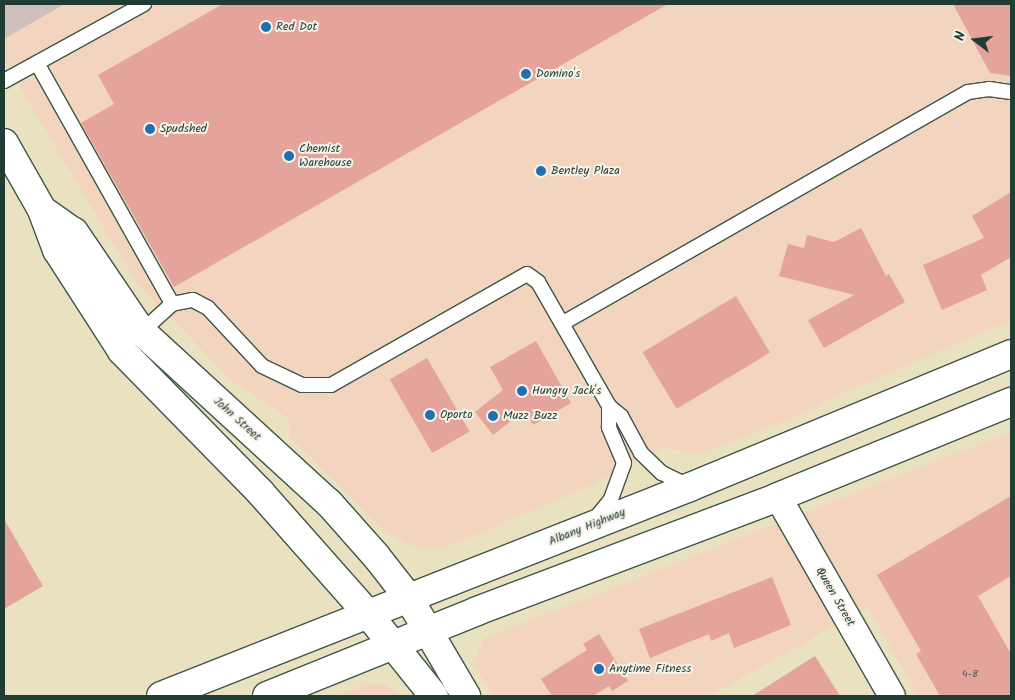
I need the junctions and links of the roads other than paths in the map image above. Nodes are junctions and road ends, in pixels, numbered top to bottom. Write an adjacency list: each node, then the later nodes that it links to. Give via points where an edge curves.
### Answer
1 (144, 4): 2 (lane)
2 (37, 62): 3 (lane); 7 (lane)
3 (4, 81)
4 (1011, 92): 8 (lane, via 989,89 968,92)
5 (4, 143): 6 (main road, John Street)
6 (42, 210): 9 (main road, John Street, via 74,232); 10 (main road, John Street, via 57,250)
7 (172, 304): 8 (lane, via 193,300 208,308 262,366 302,385 331,385 527,274 538,282); 9 (lane)
8 (563, 323): 13 (lane)
9 (141, 331): 10 (lane); 17 (main road, John Street, via 329,503)
10 (122, 351): 18 (main road, John Street, via 260,492)
11 (1011, 354): 14 (main road, Albany Highway)
12 (1011, 402): 15 (main road)
13 (608, 406): 14 (lane, via 621,416 651,466); 16 (lane, via 608,427 624,463 622,477 611,499)
14 (690, 487): 16 (main road, Albany Highway)
15 (778, 497): 19 (main road); 25 (street, Queen Street)
16 (589, 526): 17 (main road, Albany Highway)
17 (408, 598): 18 (main road, Albany Highway); 19 (main road, John Street)
18 (368, 614): 20 (main road, John Street); 21 (main road, Albany Highway)
19 (429, 632): 20 (main road); 24 (main road, John Street)
20 (394, 645): 22 (main road); 23 (main road, John Street)
21 (162, 696)
22 (267, 696)
23 (434, 696)
24 (466, 696)
25 (892, 696)

